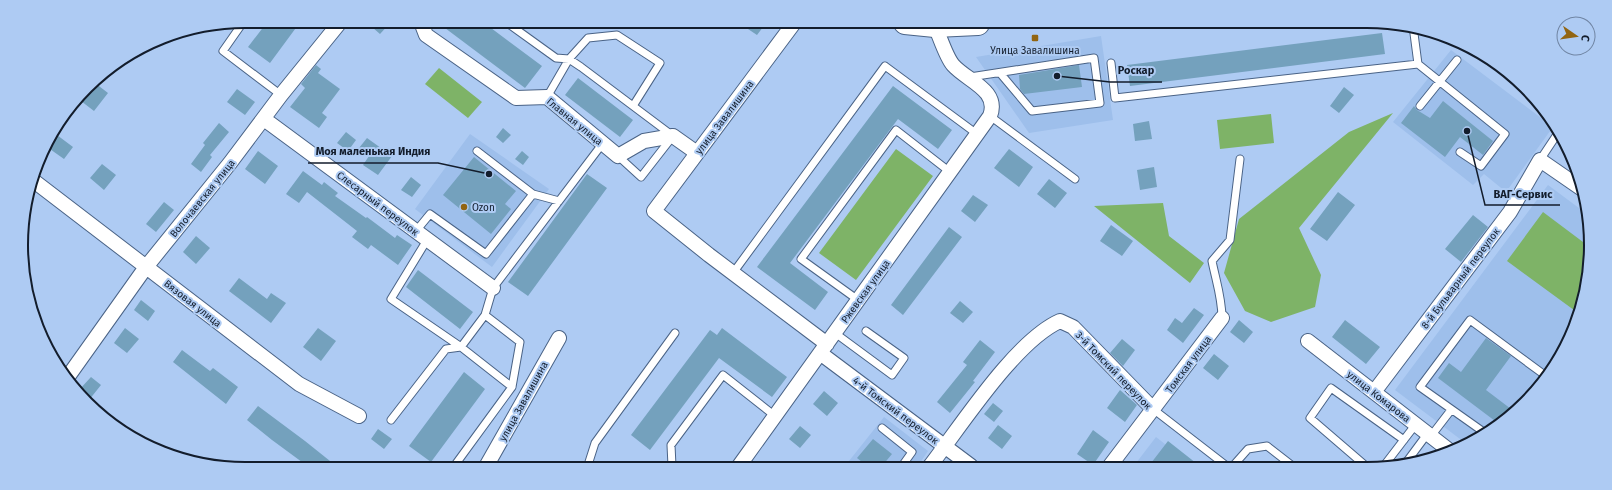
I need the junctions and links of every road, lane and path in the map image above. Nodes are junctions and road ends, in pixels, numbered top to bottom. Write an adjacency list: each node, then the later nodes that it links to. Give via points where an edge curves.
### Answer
1 (239, 28): 15 (lane, via 223,51)
2 (335, 28): 15 (street, Волочаевская улица)
3 (423, 28): 16 (street, Главная улица, via 426,35 516,98)
4 (514, 28): 8 (lane, via 556,58)
5 (790, 28): 27 (street, улица Завалишина)
6 (933, 28): 13 (street, via 953,65)
7 (1414, 33): 11 (lane)
8 (569, 59): 16 (lane); 17 (lane); 17 (lane, via 588,38 617,35 660,63)
9 (1457, 60): 14 (lane)
10 (1111, 63): 11 (lane, via 1115,98)
11 (1418, 64): 14 (lane)
12 (1000, 73): 12 (lane, via 1032,111 1100,103 1094,58); 13 (lane)
13 (969, 77): 19 (street, via 991,98 993,108)
14 (1440, 81): 18 (lane); 26 (lane, via 1505,134 1481,166)
15 (281, 95): 20 (street, Волочаевская улица)
16 (547, 96): 24 (street, Главная улица)
17 (633, 106): 22 (lane)
18 (1420, 106)
19 (990, 116): 21 (street, Ржевская улица); 32 (lane)
20 (264, 118): 38 (street, Слесарный переулок); 39 (street, Волочаевская улица)
21 (977, 134): 31 (street, Ржевская улица); 40 (lane, via 885,66)
22 (673, 136): 27 (street); 28 (street, via 644,141); 28 (lane, via 641,177)
23 (1555, 137): 30 (lane)
24 (603, 143): 28 (street, Главная улица); 36 (lane)
25 (477, 151): 35 (lane)
26 (1460, 152)
27 (697, 153): 37 (street, улица Завалишина)
28 (618, 156)
29 (1240, 159): 44 (lane, via 1230,240 1212,261 1222,300)
30 (1540, 160): 34 (street); 54 (street, 8-й Бульварный переулок, via 1510,212)
31 (950, 172): 42 (street, Ржевская улица); 42 (lane, via 896,130 800,258)
32 (1075, 179)
33 (37, 183): 39 (street, Вязовая улица)
34 (1575, 184)
35 (533, 194): 36 (lane); 38 (lane, via 486,254 430,214)
36 (559, 201): 41 (lane)
37 (654, 211): 40 (street, 4-й Томский переулок)
38 (421, 235): 41 (street, Слесарный переулок); 50 (lane, via 391,299)
39 (146, 267): 51 (street, Волочаевская улица); 57 (street, Вязовая улица, via 299,384)
40 (733, 273): 49 (street, 4-й Томский переулок)
41 (493, 288): 43 (lane)
42 (858, 300): 49 (street, Ржевская улица)
43 (485, 315): 50 (lane); 53 (lane, via 520,342)
44 (1222, 318): 55 (street, Томская улица)
45 (866, 331): 49 (lane, via 904,358 892,375)
46 (675, 334): 71 (lane, via 595,443)
47 (559, 338): 70 (street, улица Завалишина)
48 (1308, 341): 54 (street, улица Комарова)
49 (827, 343): 58 (street, Ржевская улица); 65 (street, 4-й Томский переулок)
50 (461, 347): 53 (lane); 59 (lane, via 446,349)
51 (70, 373)
52 (1542, 373): 56 (lane, via 1470,320 1420,387)
53 (512, 386): 69 (lane)
54 (1374, 392): 60 (street, улица Комарова)
55 (1153, 410): 65 (street, 3-й Томский переулок, via 1073,327 1060,321 1048,326 1008,363); 77 (street, Томская улица); 78 (lane, 3-й Томский переулок)
56 (1451, 410): 62 (lane); 63 (lane)
57 (359, 416)
58 (775, 416): 72 (lane, via 723,375 671,444); 73 (street, Ржевская улица)
59 (391, 420)
60 (1416, 424): 63 (street, улица Комарова); 64 (lane)
61 (882, 428): 74 (lane, via 912,452)
62 (1481, 430)
63 (1430, 434): 66 (street, улица Комарова); 67 (lane)
64 (1404, 440): 68 (lane); 81 (lane, via 1332,388 1310,418)
65 (945, 446): 75 (street, 3-й Томский переулок); 76 (street, 4-й Томский переулок)
66 (1442, 448)
67 (1411, 458)
68 (1388, 461)
69 (456, 462)
70 (489, 462)
71 (589, 462)
72 (672, 462)
73 (743, 462)
74 (905, 462)
75 (933, 462)
76 (966, 462)
77 (1112, 462)
78 (1221, 462)
79 (1236, 462): 80 (lane, via 1248,449 1267,446)
80 (1288, 462)
81 (1361, 462)

